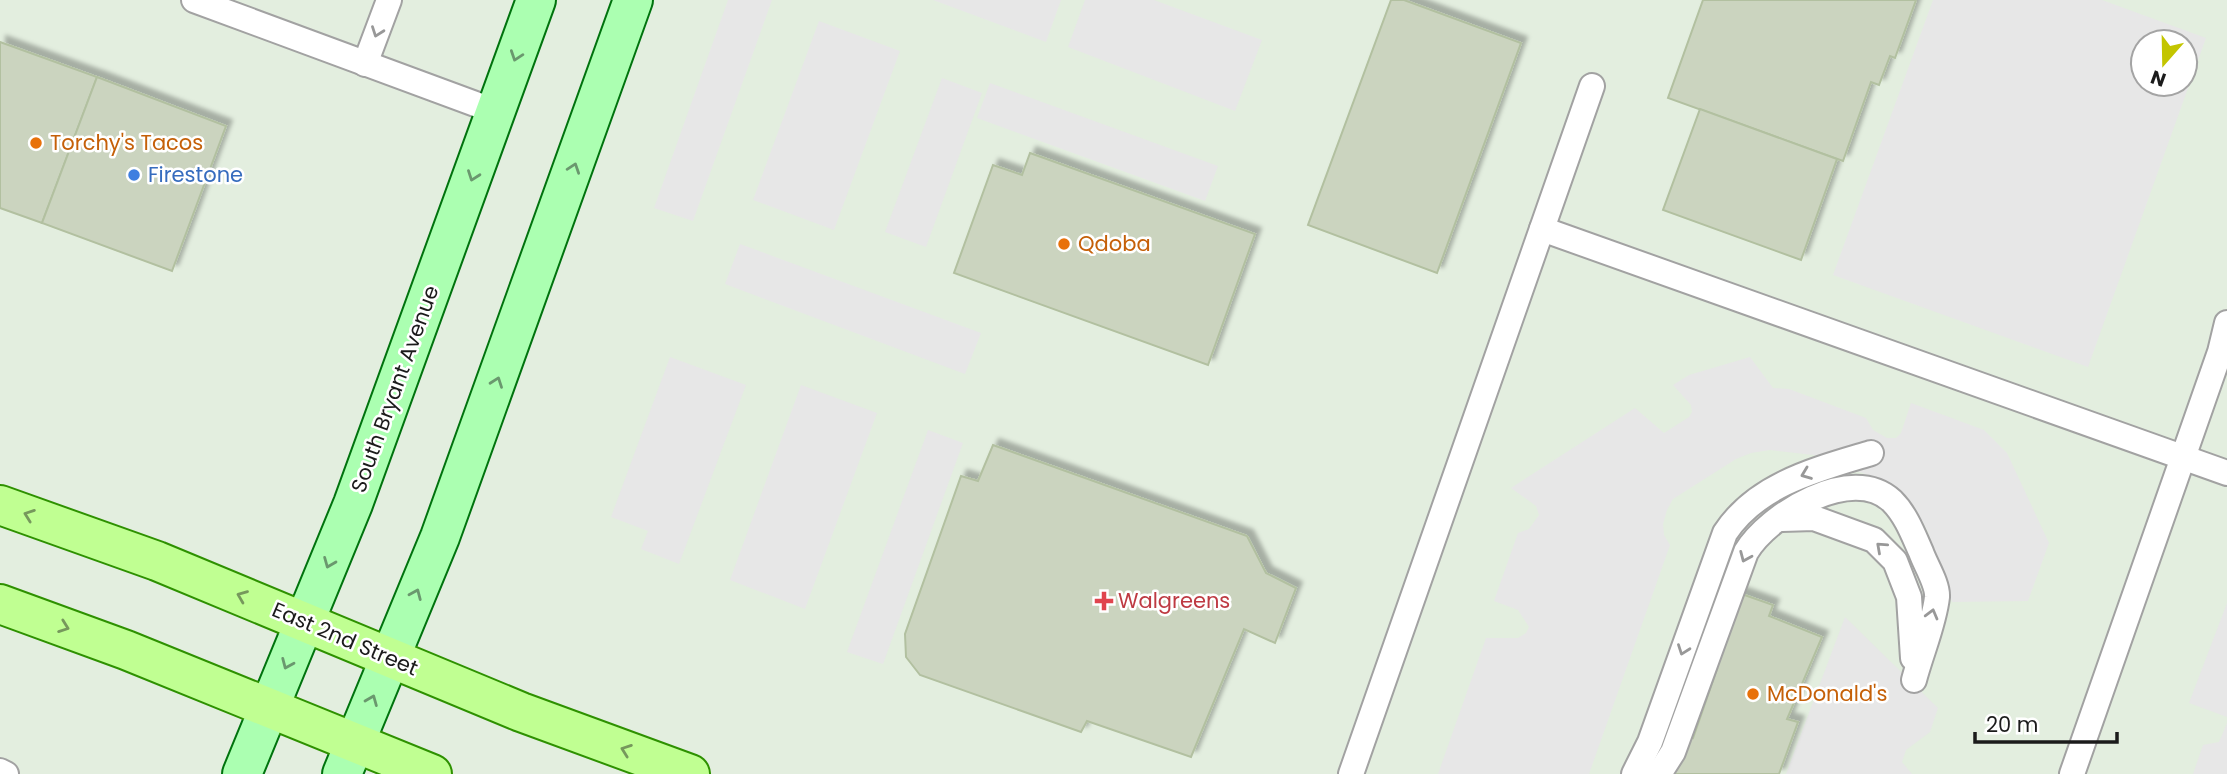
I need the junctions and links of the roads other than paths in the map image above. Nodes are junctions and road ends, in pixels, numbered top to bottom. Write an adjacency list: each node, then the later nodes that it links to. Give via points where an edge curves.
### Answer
1 (194, 0): 5 (lane)
2 (389, 0): 5 (lane, one-way to 5)
3 (536, 0): 7 (main road, South Bryant Avenue, one-way to 7)
4 (633, 0): 17 (main road, one-way to 4, via 449,511)
5 (366, 64): 7 (lane)
6 (1592, 86): 8 (lane)
7 (497, 112): 16 (main road, South Bryant Avenue, one-way to 16, via 353,505)
8 (1542, 229): 11 (lane); 25 (lane)
9 (2227, 323): 11 (lane)
10 (1871, 453): 26 (lane, one-way to 26, via 1786,482 1739,512 1725,533 1650,742)
11 (2184, 458): 12 (lane); 28 (lane)
12 (2227, 473)
13 (0, 505): 16 (main road, East 2nd Street, one-way to 13, via 157,561)
14 (1776, 520): 14 (lane, via 1814,518 1874,540 1895,561 1909,597 1914,680 1938,594 1910,525 1890,500 1858,487 1825,492); 27 (lane, one-way to 27, via 1755,537 1746,552 1673,752)
15 (0, 604): 18 (main road, one-way to 18)
16 (305, 622): 17 (main road, East 2nd Street); 18 (main road, South Bryant Avenue, one-way to 18)
17 (390, 657): 19 (main road, one-way to 17); 24 (main road, East 2nd Street, one-way to 17, via 521,712)
18 (269, 707): 19 (main road); 22 (main road, South Bryant Avenue)
19 (348, 758): 23 (main road)
20 (0, 771): 21 (lane)
21 (6, 774)
22 (242, 774)
23 (432, 774)
24 (690, 774)
25 (1351, 774)
26 (1634, 774)
27 (1659, 774)
28 (2072, 774)

